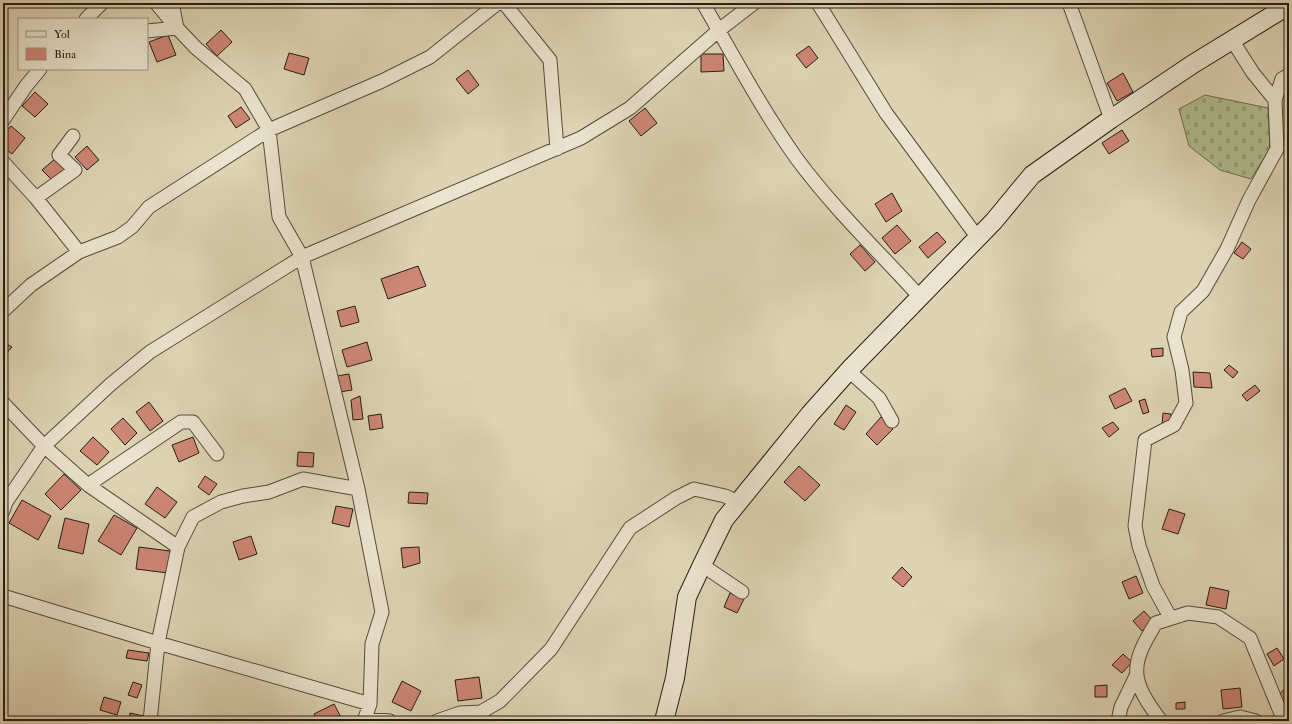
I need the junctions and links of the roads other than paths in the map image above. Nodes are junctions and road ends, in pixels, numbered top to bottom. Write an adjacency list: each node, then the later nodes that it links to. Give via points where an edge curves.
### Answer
1 (102, 3): 11 (street)
2 (156, 3): 12 (street)
3 (172, 3): 12 (street)
4 (498, 3): 21 (street, via 430,57 382,81)
5 (504, 3): 23 (street, via 550,60)
6 (703, 3): 13 (street)
7 (754, 3): 13 (street)
8 (818, 3): 26 (street, via 886,112)
9 (1069, 3): 19 (street)
10 (1289, 5): 15 (street)
11 (87, 18)
12 (177, 28): 14 (street); 21 (street, via 196,48 245,89)
13 (719, 30): 23 (street, via 630,108 581,138); 29 (street, via 757,98 798,159 839,211)
14 (148, 31)
15 (1232, 40): 18 (street); 19 (street)
16 (39, 70): 20 (street)
17 (1289, 75): 18 (street, via 1282,79)
18 (1274, 100): 44 (street, via 1277,150 1249,200 1227,249 1203,290 1181,312 1174,337 1186,403 1174,425 1145,440 1135,526 1153,586)
19 (1110, 119): 26 (street, via 1032,175)
20 (3, 120)
21 (269, 130): 27 (street, via 149,207 132,227 118,237); 28 (street, via 279,217)
22 (73, 136): 25 (street, via 60,155 75,170)
23 (557, 149): 28 (street)
24 (3, 162): 25 (street)
25 (36, 198): 27 (street)
26 (978, 238): 29 (street)
27 (79, 252): 30 (street, via 31,286)
28 (302, 257): 34 (street, via 150,352); 37 (street)
29 (920, 297): 31 (street)
30 (3, 311)
31 (849, 371): 33 (street, via 879,398); 38 (street)
32 (3, 403): 34 (street)
33 (892, 421)
34 (44, 446): 36 (street); 39 (street, via 6,502)
35 (217, 454): 36 (street, via 193,422 181,422)
36 (88, 485): 40 (street)
37 (358, 489): 40 (street, via 304,479 270,492 221,502 194,516); 47 (street, via 382,612 372,644)
38 (738, 502): 41 (street, via 724,520); 51 (street, via 725,496 694,489 630,528 551,649 500,701 481,712 460,713)
39 (3, 512)
40 (178, 547): 45 (street)
41 (702, 565): 42 (street); 52 (street, via 688,597 675,678)
42 (742, 592)
43 (3, 596): 45 (street)
44 (1170, 617): 46 (street, via 1156,623 1146,639 1136,660); 57 (street, via 1188,613 1218,617 1250,638)
45 (158, 643): 47 (street); 49 (street)
46 (1136, 676): 53 (street, via 1121,707); 54 (street, via 1147,703)
47 (370, 704): 48 (street)
48 (364, 720): 50 (street)
49 (150, 721)
50 (390, 721)
51 (437, 721)
52 (664, 721)
53 (1118, 721)
54 (1160, 721)
55 (1223, 721): 56 (street, via 1240,717)
56 (1256, 721)
57 (1282, 721)

